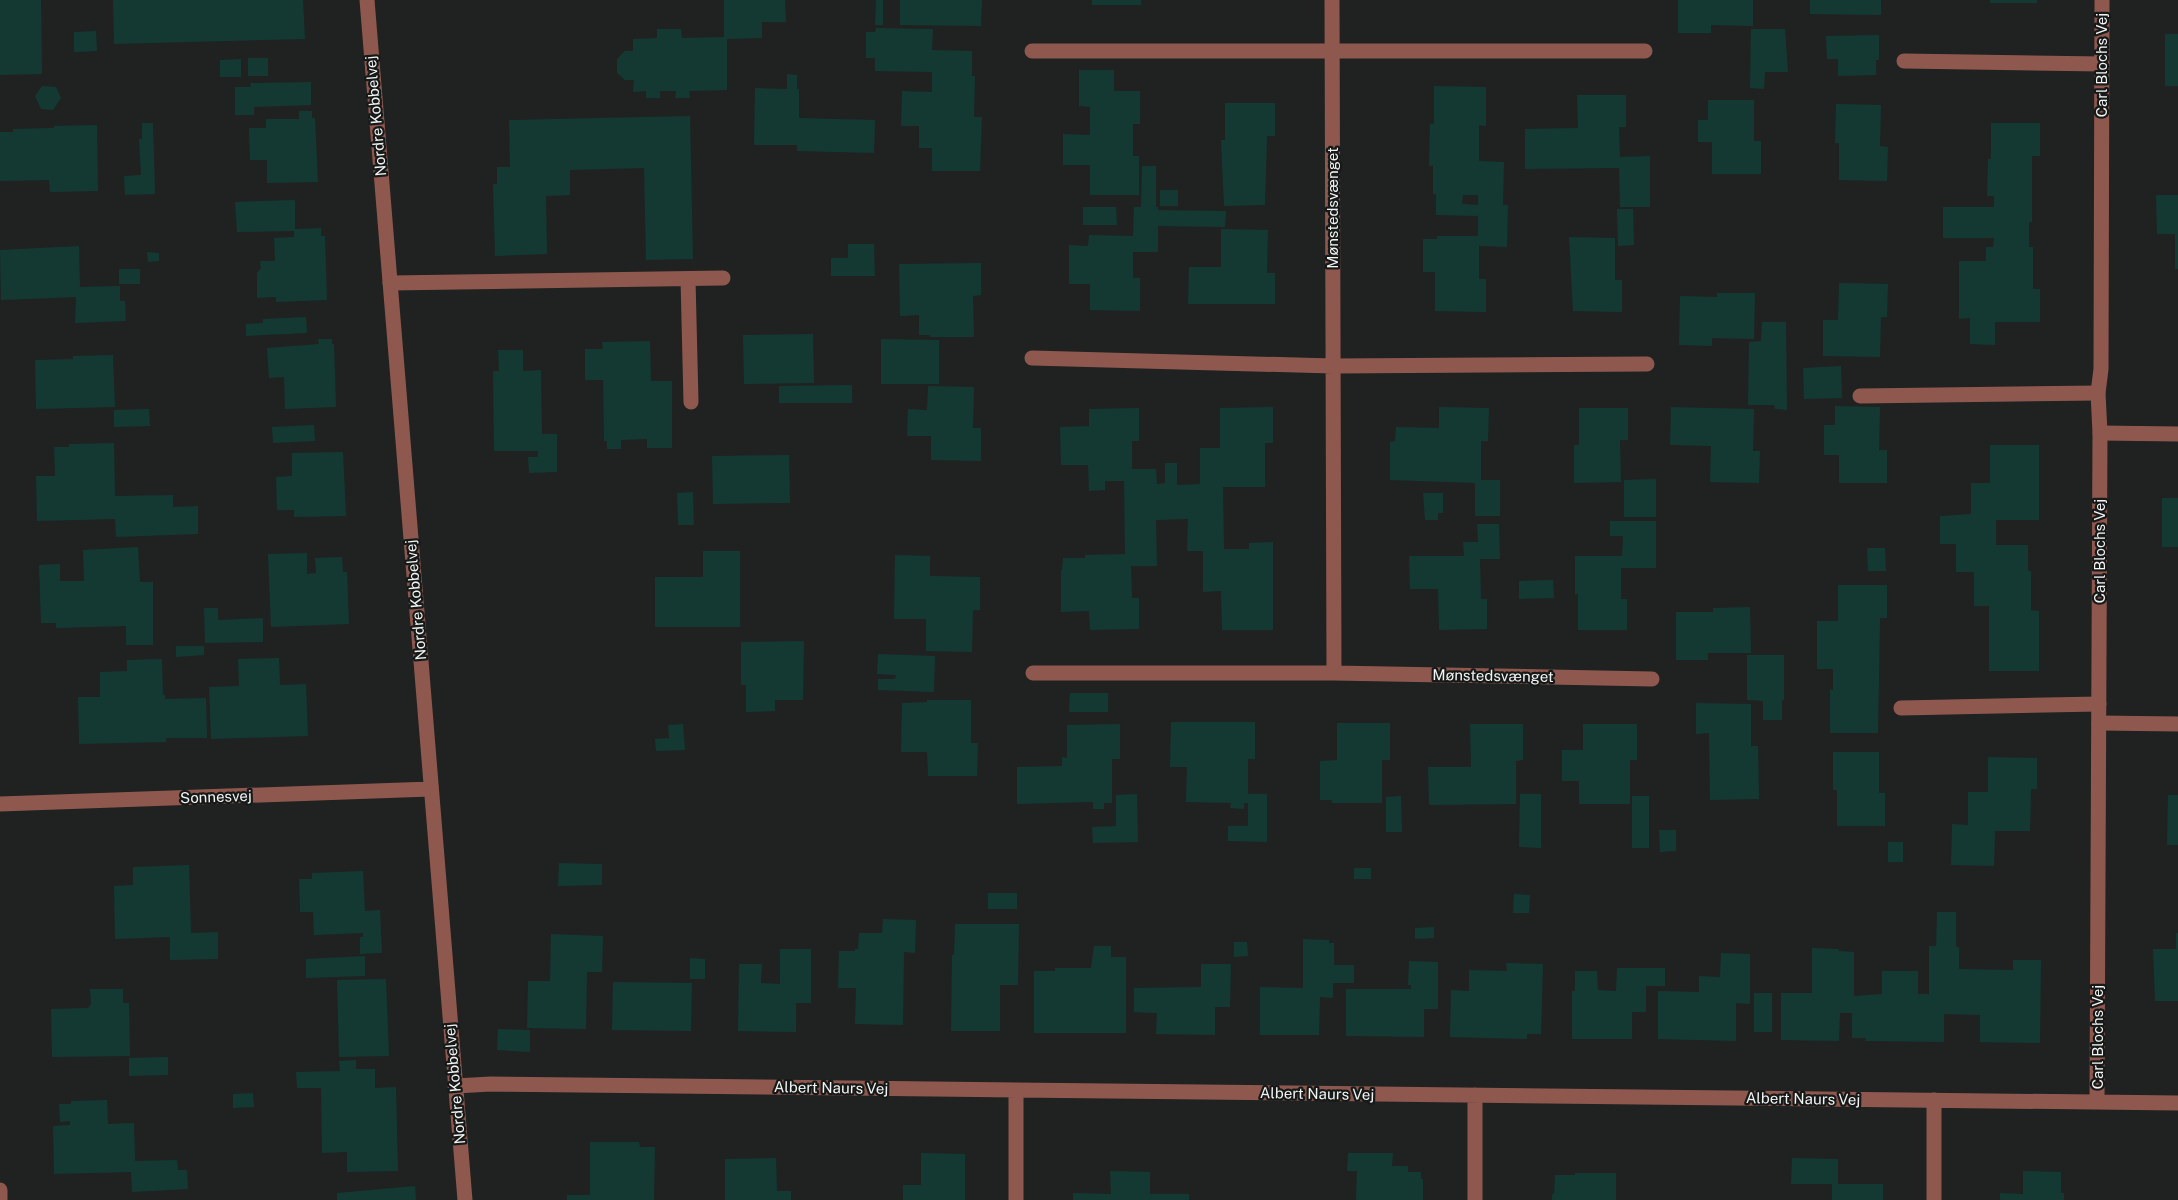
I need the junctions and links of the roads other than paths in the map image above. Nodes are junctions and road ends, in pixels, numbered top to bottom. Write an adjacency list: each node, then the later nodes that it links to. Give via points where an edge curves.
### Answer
1 (367, 0): 11 (street, Nordre Kobbelvej)
2 (1332, 0): 5 (street, Mønstedsvænget)
3 (2102, 0): 8 (street, Carl Blochs Vej)
4 (1032, 51): 5 (street)
5 (1332, 51): 6 (street); 14 (street, Mønstedsvænget)
6 (1645, 51)
7 (1904, 61): 8 (street)
8 (2102, 64): 15 (street, Carl Blochs Vej)
9 (723, 278): 10 (street)
10 (688, 279): 11 (street); 17 (street)
11 (390, 283): 27 (street, Nordre Kobbelvej)
12 (1032, 358): 14 (street)
13 (1647, 364): 14 (street)
14 (1333, 366): 21 (street, Mønstedsvænget)
15 (2098, 393): 16 (street); 18 (street, Carl Blochs Vej)
16 (1860, 396)
17 (691, 402)
18 (2100, 433): 19 (street); 23 (street, Carl Blochs Vej)
19 (2178, 434)
20 (1033, 673): 21 (street, Mønstedsvænget)
21 (1334, 673): 22 (street, Mønstedsvænget)
22 (1652, 679)
23 (2099, 704): 24 (street); 25 (street, Carl Blochs Vej)
24 (1901, 708)
25 (2099, 723): 26 (street); 33 (street, Carl Blochs Vej)
26 (2178, 724)
27 (431, 789): 28 (street, Sonnesvej); 29 (street, Nordre Kobbelvej)
28 (0, 804)
29 (455, 1086): 30 (street, Albert Naurs Vej); 37 (street, Nordre Kobbelvej)
30 (1016, 1090): 31 (street, Albert Naurs Vej); 38 (street)
31 (1475, 1095): 32 (street, Albert Naurs Vej); 39 (street)
32 (1934, 1100): 33 (street, Albert Naurs Vej); 40 (street)
33 (2097, 1102): 34 (street, Albert Naurs Vej)
34 (2178, 1103)
35 (0, 1190): 36 (street)
36 (0, 1200)
37 (465, 1200)
38 (1016, 1200)
39 (1474, 1200)
40 (1934, 1200)

